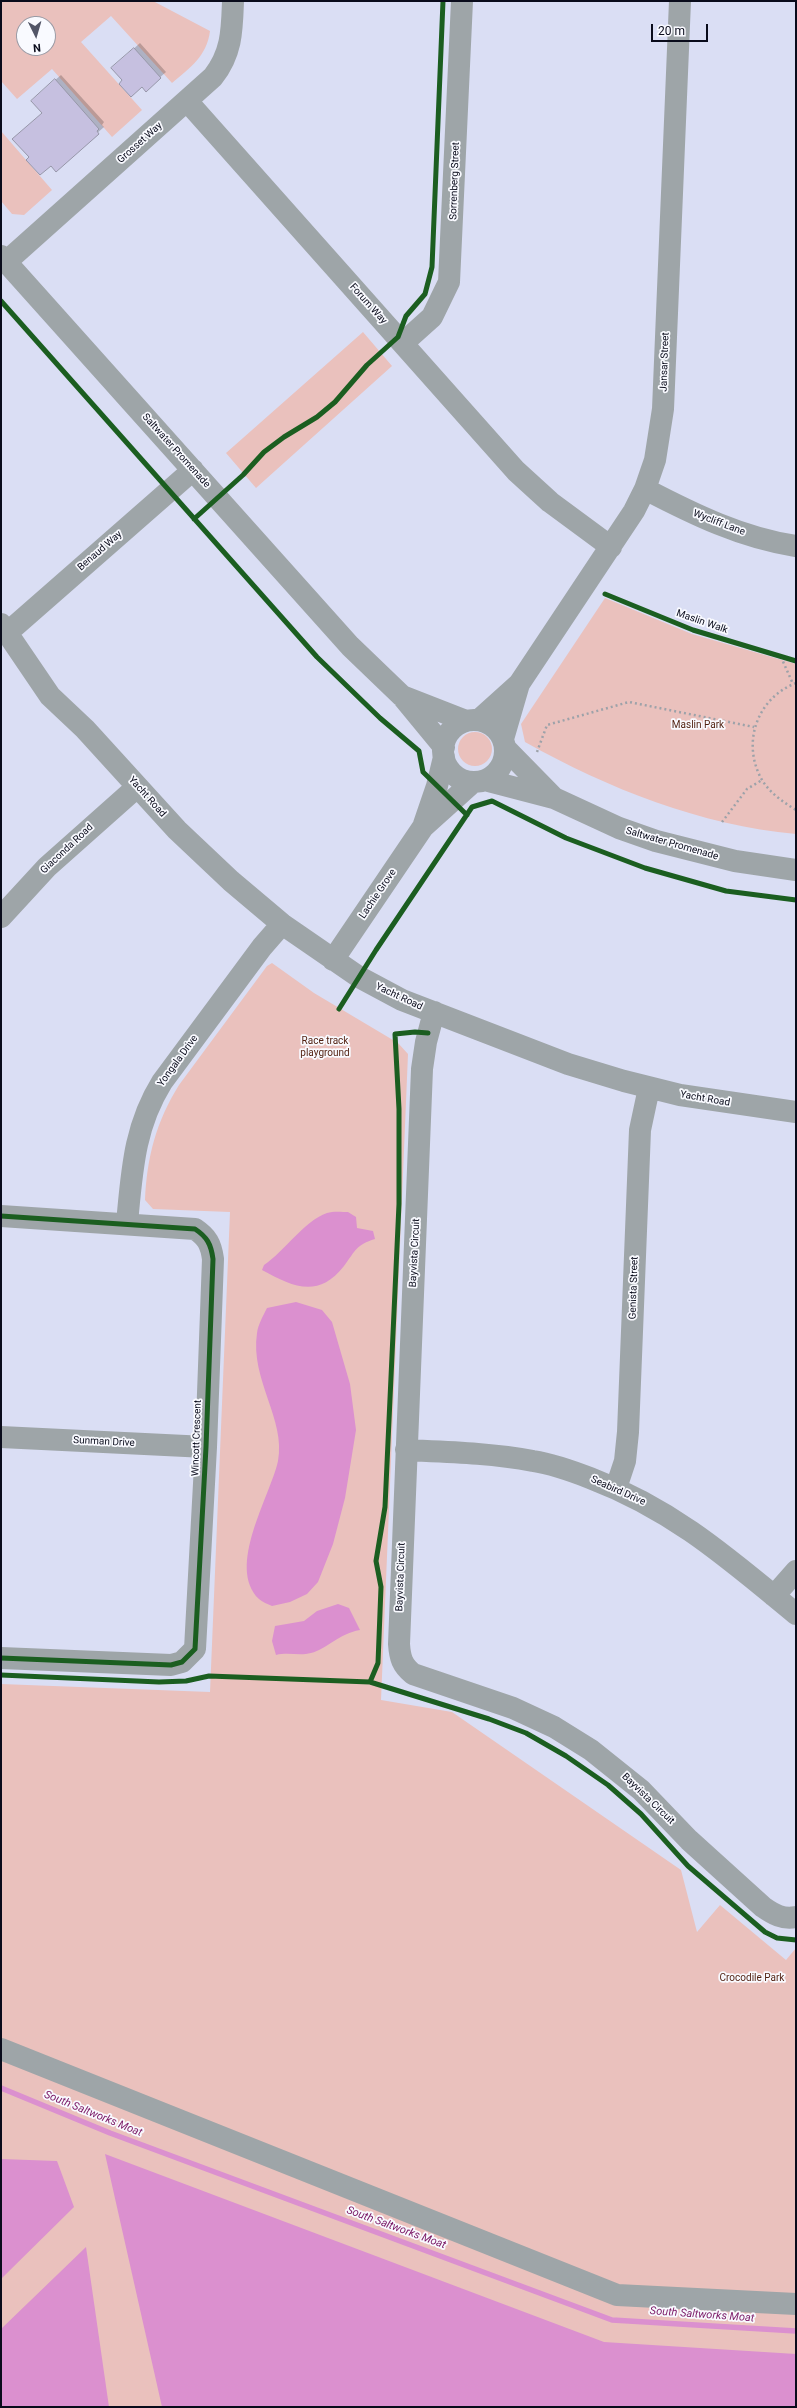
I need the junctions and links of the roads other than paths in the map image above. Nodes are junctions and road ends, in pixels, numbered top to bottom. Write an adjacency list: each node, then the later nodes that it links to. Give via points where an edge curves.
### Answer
1 (233, 1): 4 (street, Grosset Way, via 231,44 227,56 213,77)
2 (462, 1): 6 (street, Sorrenberg Street, via 449,282 442,301 432,317)
3 (680, 1): 8 (street, Jansar Street, via 663,409 655,460)
4 (187, 101): 5 (street, Grosset Way); 6 (street, Forum Way)
5 (4, 259): 7 (street, Saltwater Promenade)
6 (403, 343): 10 (street, Forum Way, via 516,471 550,502)
7 (193, 470): 11 (street, Benaud Way); 13 (street, Saltwater Promenade, via 350,646)
8 (645, 489): 9 (street, Wycliff Lane, via 732,529); 10 (street, Jansar Street)
9 (796, 546)
10 (611, 547): 12 (street, Jansar Street)
11 (4, 628): 18 (street, Yacht Road, via 50,696 85,729)
12 (519, 684): 14 (street, Jansar Street); 15 (street, Jansar Street)
13 (402, 696): 14 (street, Saltwater Promenade); 16 (street, Saltwater Promenade)
14 (472, 721): 15 (street, via 497,730); 16 (street, via 451,731)
15 (504, 743): 17 (street, via 505,758 501,767 494,775); 19 (street, Saltwater Promenade)
16 (444, 752): 17 (street, via 454,774); 20 (street, Lachie Grove, via 437,786)
17 (479, 781): 19 (street, Saltwater Promenade); 20 (street, Lachie Grove)
18 (137, 787): 22 (street, Giaconda Road, via 47,867); 23 (street, Yacht Road, via 204,856)
19 (554, 798): 21 (street, Saltwater Promenade, via 619,828 656,841 735,862)
20 (423, 827): 24 (street, Lachie Grove)
21 (796, 870)
22 (1, 917)
23 (282, 924): 24 (street, Yacht Road); 29 (street, Yongala Drive, via 262,947 148,1104 132,1161)
24 (333, 960): 25 (street, Yacht Road, via 384,991)
25 (434, 1012): 26 (street, Yacht Road, via 568,1064); 32 (street, Bayvista Circuit, via 422,1069)
26 (649, 1088): 27 (street, Yacht Road, via 713,1101); 33 (street, Genista Street, via 640,1130 628,1432 625,1461)
27 (796, 1112)
28 (1, 1216): 29 (street, Wincott Crescent)
29 (127, 1222): 31 (street, Wincott Crescent, via 195,1229 206,1237 212,1247)
30 (1, 1438): 31 (street, Sunman Drive)
31 (206, 1448): 37 (street, Wincott Crescent, via 197,1639 195,1650 189,1658 171,1665)
32 (406, 1450): 33 (street, Seabird Drive, via 491,1455 534,1461 574,1472); 38 (street, Bayvista Circuit, via 399,1644 400,1659 405,1668 413,1674 470,1692 554,1726 591,1750 641,1790 689,1840 763,1907 783,1918)
33 (616, 1488): 35 (street, Seabird Drive, via 672,1517 701,1536)
34 (796, 1571): 35 (street)
35 (774, 1596): 36 (street, Seabird Drive)
36 (796, 1614)
37 (1, 1658)
38 (796, 1917)
39 (1, 2049): 40 (street, via 617,2295)
40 (796, 2304)

